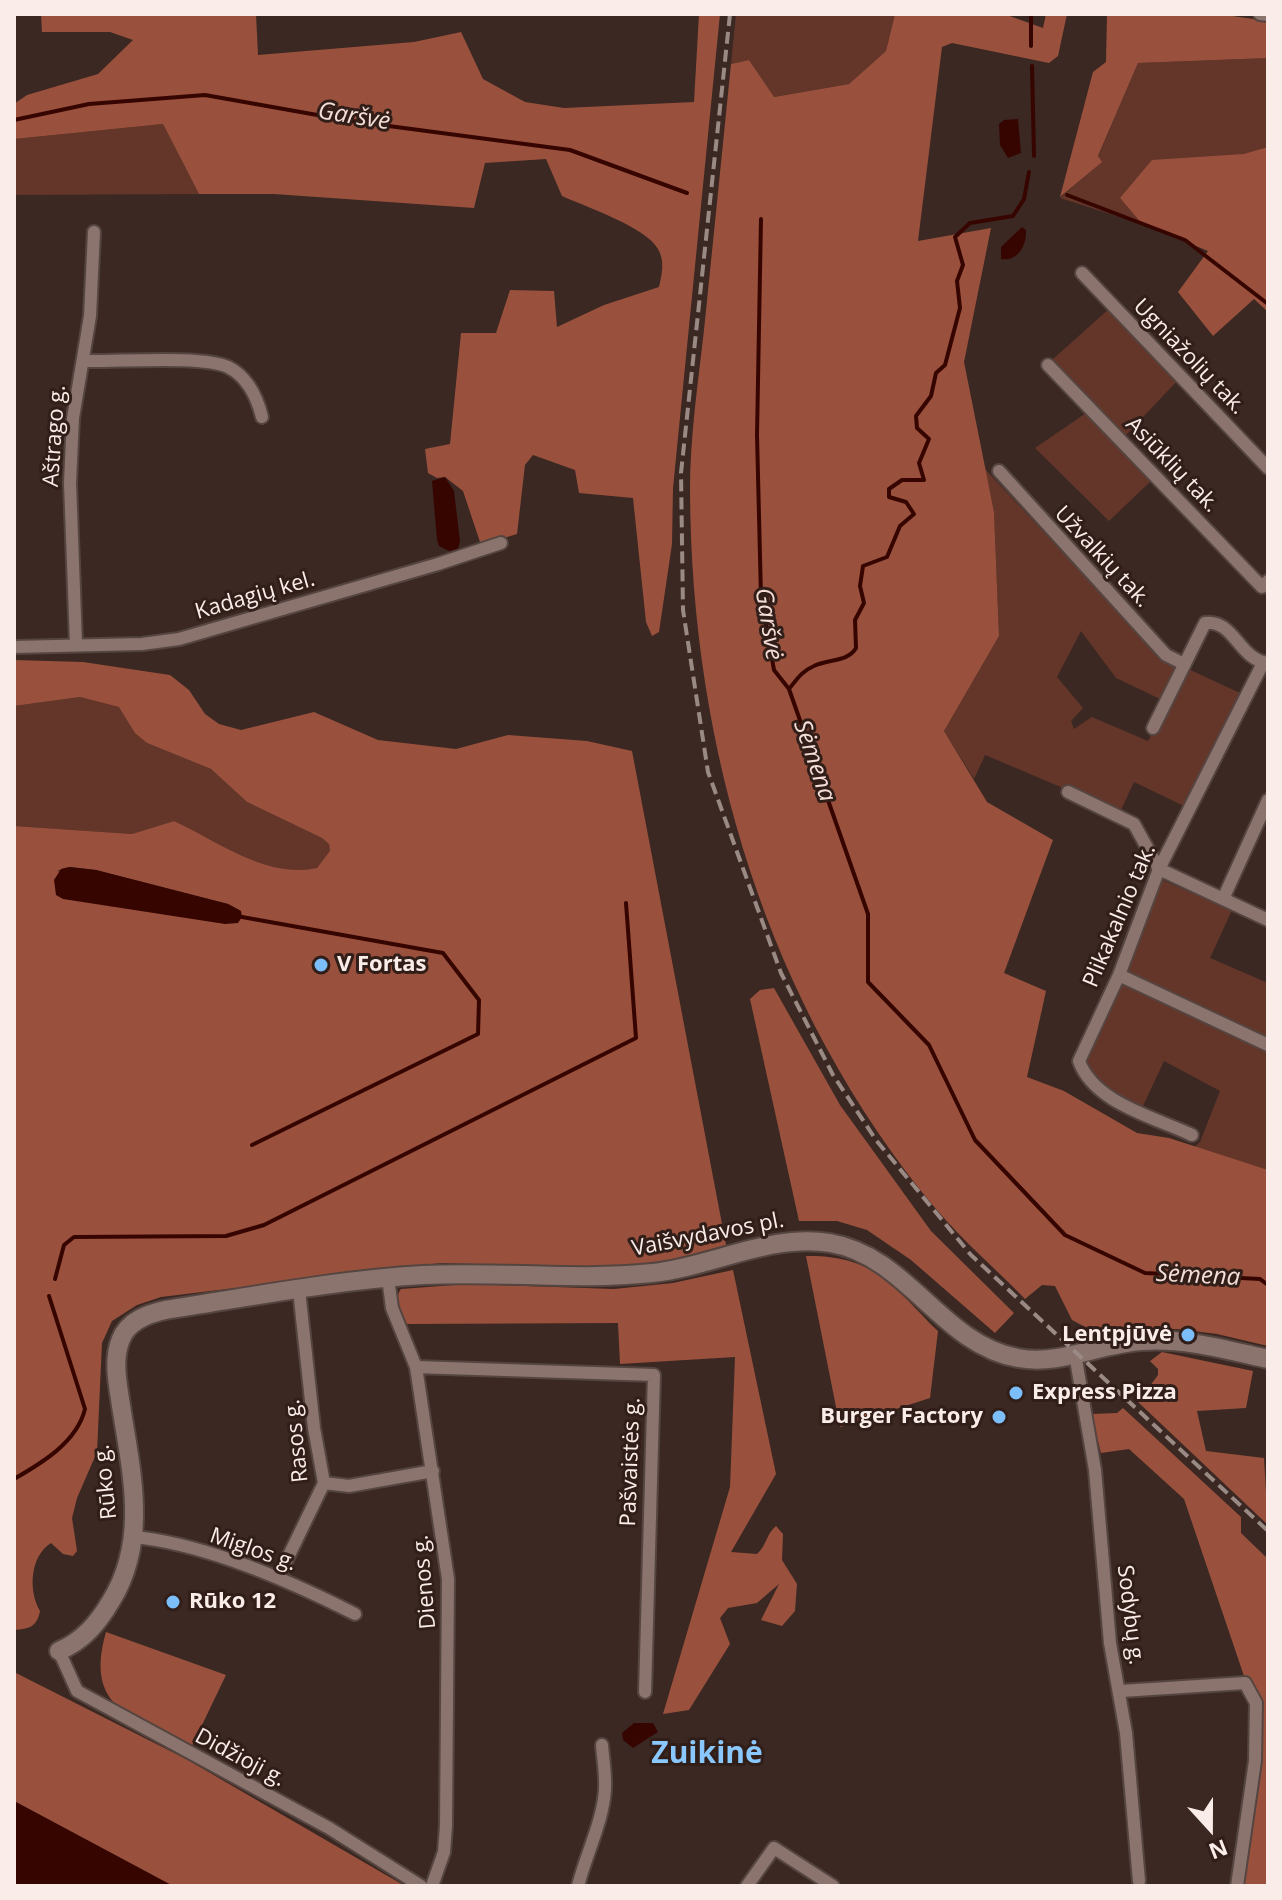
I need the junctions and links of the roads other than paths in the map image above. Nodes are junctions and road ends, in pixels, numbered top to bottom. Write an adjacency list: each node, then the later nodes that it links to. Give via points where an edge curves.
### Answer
1 (1260, 14): 2 (street)
2 (1268, 15)
3 (94, 232): 5 (street, Aštrago g.)
4 (1082, 273): 8 (street, Ugniažolių tak.)
5 (85, 361): 7 (street, via 227,367 256,394); 12 (street, Aštrago g., via 73,418 70,483)
6 (1048, 365): 11 (street, Asiūklių tak., via 1262,587)
7 (262, 417)
8 (1268, 468)
9 (999, 471): 14 (street, Užvalkių tak., via 1166,655)
10 (501, 543): 12 (street, Kadagių kel., via 179,639)
11 (1268, 581)
12 (76, 644): 13 (street, Kadagių kel.)
13 (14, 647)
14 (1182, 663): 15 (street, via 1205,623 1216,622 1227,628 1239,647); 16 (street)
15 (1266, 663): 19 (street, Plikakalnio tak.)
16 (1153, 728)
17 (1068, 792): 19 (street, via 1134,824)
18 (1268, 800): 20 (street)
19 (1159, 869): 20 (street); 22 (street, Plikakalnio tak.)
20 (1223, 899): 21 (street)
21 (1268, 920)
22 (1119, 975): 23 (street); 24 (street, Plikakalnio tak., via 1079,1061 1084,1075 1107,1096)
23 (1268, 1045)
24 (1192, 1135)
25 (388, 1278): 26 (main road, Vaišvydavos pl.); 28 (main road, Vaišvydavos pl., via 623,1276 692,1267 793,1242 830,1243 883,1263 966,1334 996,1352 1037,1360); 30 (street, Dienos g., via 392,1308)
26 (299, 1290): 27 (main road, Vaišvydavos pl., via 165,1310); 32 (street, Rasos g.)
27 (126, 1330): 33 (main road, Rūko g., via 117,1349 117,1372 135,1498)
28 (1075, 1354): 29 (main road, Vaišvydavos pl., via 1115,1344 1167,1341); 37 (street, Sodybų g., via 1095,1470 1110,1643)
29 (1268, 1359)
30 (416, 1367): 31 (street, Dienos g.); 38 (street, Pašvaistės g., via 654,1375)
31 (433, 1471): 32 (street, via 349,1486); 42 (street, Dienos g., via 448,1579 450,1642 446,1826)
32 (324, 1483): 34 (street, Rasos g.)
33 (134, 1537): 34 (street, Miglos g., via 174,1544); 36 (main road, Rūko g., via 124,1576 103,1614 80,1639)
34 (278, 1578): 35 (street, Miglos g.)
35 (355, 1614)
36 (59, 1651): 41 (street, Didžioji g., via 77,1691 329,1828)
37 (1121, 1691): 40 (street, Sodybų g.); 46 (street, via 1245,1683 1256,1703 1255,1761)
38 (645, 1692)
39 (602, 1745): 43 (street, via 606,1788)
40 (1139, 1881)
41 (421, 1886)
42 (432, 1886)
43 (578, 1886)
44 (747, 1886): 45 (street, via 774,1848)
45 (833, 1886)
46 (1237, 1886)

